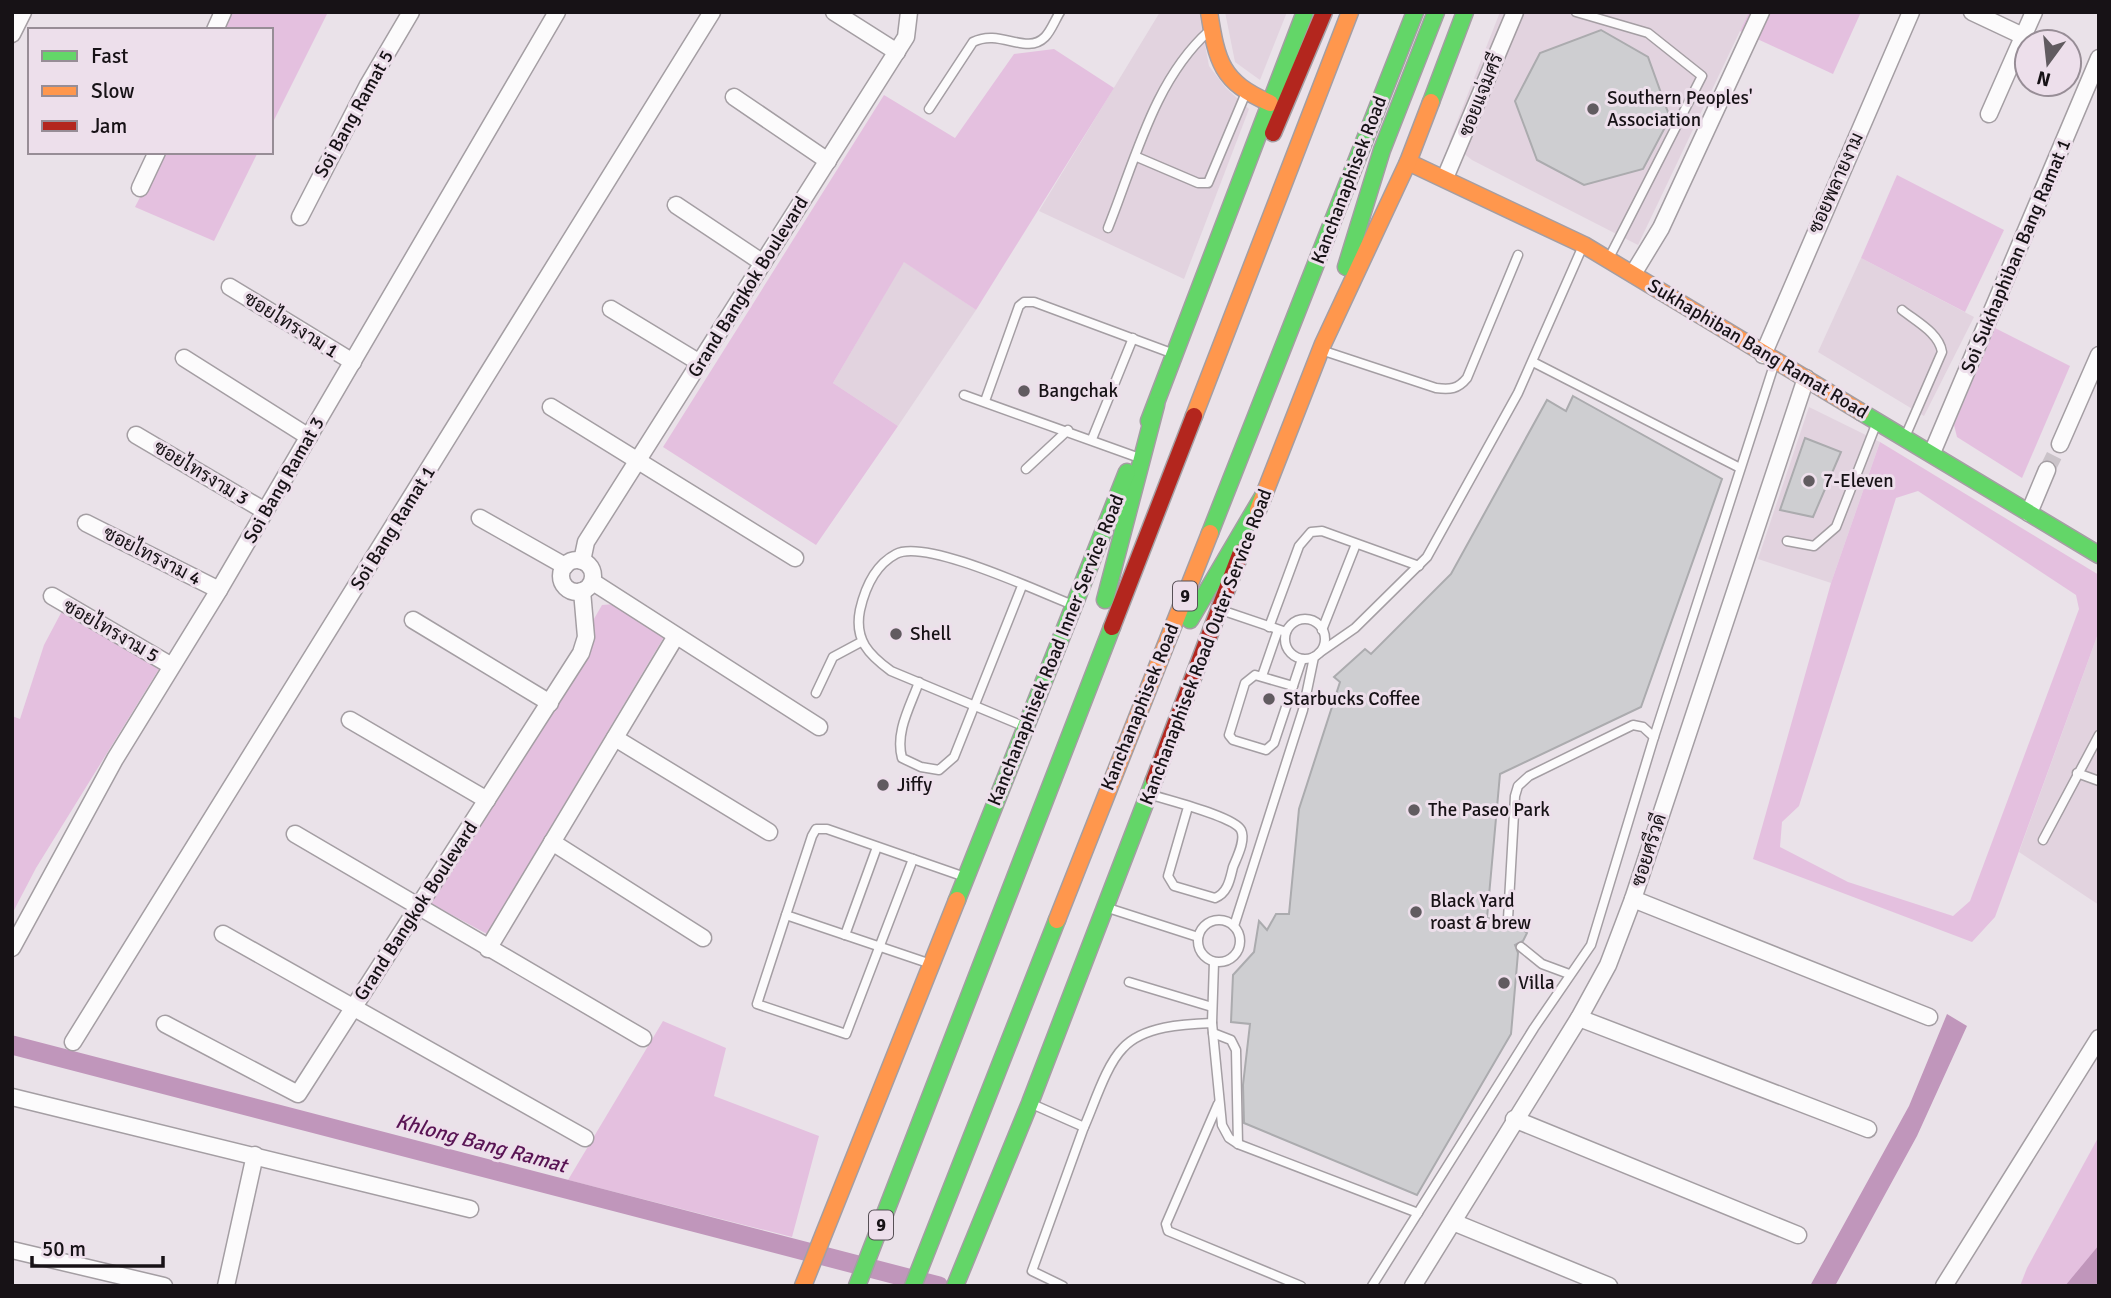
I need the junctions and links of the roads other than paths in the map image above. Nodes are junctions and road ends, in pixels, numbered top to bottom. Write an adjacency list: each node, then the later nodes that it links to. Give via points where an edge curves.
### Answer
1 (23, 12): 26 (street)
2 (223, 12): 22 (street)
3 (411, 12): 42 (street, Soi Bang Ramat 5)
4 (557, 12): 59 (street, Soi Bang Ramat 3)
5 (712, 12): 160 (street, Soi Bang Ramat 1)
6 (834, 12): 27 (street)
7 (909, 12): 27 (street, Grand Bangkok Boulevard, via 906,37)
8 (1060, 12): 33 (lane, via 1044,38 1030,44 996,36 973,42)
9 (1209, 12): 24 (main road)
10 (1305, 12): 32 (main road, Kanchanaphisek Road Inner Service Road)
11 (1324, 12): 47 (main road, via 1286,108)
12 (1350, 12): 117 (main road, 9)
13 (1415, 12): 111 (main road, Kanchanaphisek Road / 9)
14 (1436, 12): 54 (main road, via 1382,150)
15 (1465, 12): 38 (main road, Kanchanaphisek Road Outer Service Road)
16 (1515, 12): 39 (street, ซอยแจ่มศรี)
17 (1576, 12): 46 (lane, via 1648,33 1702,76)
18 (1761, 12): 49 (street, via 1661,228)
19 (1911, 12): 58 (street, ซอยพลายงาม)
20 (1972, 12): 25 (street)
21 (2034, 12): 23 (street)
22 (216, 28)
23 (2027, 28)
24 (1212, 29): 30 (main road, via 1226,79); 36 (lane, via 1190,48 1166,85)
25 (2013, 31)
26 (12, 34)
27 (897, 51): 37 (street, Grand Bangkok Boulevard)
28 (2099, 58): 74 (street, Soi Sukhaphiban Bang Ramat 1)
29 (2013, 59): 34 (street)
30 (1245, 94): 32 (main road); 36 (lane, via 1208,183)
31 (734, 97): 37 (street)
32 (1270, 103): 47 (main road, Kanchanaphisek Road Inner Service Road)
33 (929, 109)
34 (1989, 114)
35 (156, 154): 40 (street)
36 (1137, 158): 43 (lane)
37 (828, 161): 48 (street, Grand Bangkok Boulevard)
38 (1408, 162): 39 (main road, Sukhaphiban Bang Ramat Road); 54 (main road, Kanchanaphisek Road Outer Service Road)
39 (1446, 178): 44 (main road, Sukhaphiban Bang Ramat Road)
40 (140, 188)
41 (676, 205): 48 (street)
42 (300, 217)
43 (1108, 228)
44 (1584, 245): 46 (main road, Sukhaphiban Bang Ramat Road); 60 (lane)
45 (1518, 255): 54 (lane, via 1460,386 1436,388)
46 (1608, 260): 49 (main road, Sukhaphiban Bang Ramat Road)
47 (1211, 262): 55 (main road, Kanchanaphisek Road Inner Service Road)
48 (763, 263): 61 (street, Grand Bangkok Boulevard)
49 (1633, 274): 58 (main road, Sukhaphiban Bang Ramat Road)
50 (230, 287): 59 (street, ซอยไทรงาม 1)
51 (611, 309): 61 (street)
52 (1902, 310): 71 (lane, via 1941,342 1942,352)
53 (1133, 338): 55 (lane); 64 (lane, via 1024,302); 72 (lane)
54 (1322, 347): 80 (main road, Kanchanaphisek Road Outer Service Road)
55 (1175, 355): 65 (main road, Kanchanaphisek Road Inner Service Road)
56 (2099, 355): 73 (street)
57 (184, 358): 70 (street)
58 (1769, 358): 62 (main road, Sukhaphiban Bang Ramat Road); 77 (lane)
59 (353, 362): 70 (street, Soi Bang Ramat 3)
60 (1532, 362): 77 (lane); 91 (lane, via 1500,427)
61 (700, 363): 76 (street, Grand Bangkok Boulevard)
62 (1806, 378): 67 (main road, Sukhaphiban Bang Ramat Road); 133 (street, ซอยศรีวดี)
63 (964, 395): 64 (lane)
64 (985, 401): 68 (lane)
65 (1156, 405): 75 (main road, Kanchanaphisek Road Inner Service Road); 117 (main road)
66 (551, 407): 76 (street)
67 (1878, 421): 71 (main road, Sukhaphiban Bang Ramat Road); 85 (lane, via 1836,527 1814,546)
68 (1068, 430): 72 (lane); 78 (lane)
69 (136, 435): 81 (street, ซอยไทรงาม 3)
70 (309, 437): 81 (street, Soi Bang Ramat 3)
71 (1905, 437): 74 (main road, Sukhaphiban Bang Ramat Road)
72 (1092, 439): 75 (lane)
73 (2060, 444)
74 (1933, 453): 82 (main road, Sukhaphiban Bang Ramat Road)
75 (1134, 456): 96 (main road, Kanchanaphisek Road Inner Service Road)
76 (638, 461): 88 (street); 89 (street, Grand Bangkok Boulevard, via 586,542)
77 (1740, 468): 119 (lane)
78 (1027, 469)
79 (2047, 470): 82 (street)
80 (1263, 496): 97 (main road, Kanchanaphisek Road Outer Service Road); 111 (main road)
81 (265, 511): 94 (street, Soi Bang Ramat 3)
82 (2029, 513): 87 (main road, Sukhaphiban Bang Ramat Road)
83 (480, 518): 90 (street)
84 (86, 523): 94 (street, ซอยไทรงาม 4)
85 (1787, 541)
86 (1356, 544): 91 (lane); 99 (lane, via 1322,531 1307,534); 100 (lane)
87 (2099, 555)
88 (796, 558)
89 (582, 561): 90 (street); 93 (street, via 591,567)
90 (565, 566): 93 (street, via 563,584 572,591)
91 (1419, 566): 104 (lane, via 1355,628)
92 (1022, 586): 96 (lane); 103 (lane, via 945,555 897,552 866,587 859,614); 113 (lane)
93 (587, 587): 102 (street); 112 (street, Grand Bangkok Boulevard, via 586,637 581,653)
94 (219, 590): 106 (street, Soi Bang Ramat 3)
95 (52, 596): 106 (street, ซอยไทรงาม 5)
96 (1075, 606): 116 (main road, Kanchanaphisek Road Inner Service Road)
97 (1218, 609): 99 (lane); 123 (main road, Kanchanaphisek Road Outer Service Road)
98 (413, 620): 112 (street)
99 (1269, 627): 101 (lane)
100 (1322, 630): 101 (lane, via 1303,619); 104 (lane, via 1325,640)
101 (1282, 631): 105 (lane, via 1286,647); 107 (lane)
102 (676, 636): 115 (street); 120 (street)
103 (861, 642): 108 (lane, via 891,671); 110 (lane, via 833,657)
104 (1317, 655): 105 (lane); 138 (lane)
105 (1302, 659): 109 (lane)
106 (170, 665): 145 (street, Soi Bang Ramat 3)
107 (1262, 676): 109 (lane); 109 (lane, via 1247,679 1229,729 1233,740 1270,748)
108 (919, 682): 113 (lane); 113 (lane, via 899,737 902,758 910,763 939,770 947,765)
109 (1293, 686)
110 (816, 693)
111 (1145, 697): 179 (main road, Kanchanaphisek Road / 9)
112 (550, 703): 124 (street, Grand Bangkok Boulevard)
113 (975, 704): 116 (lane)
114 (350, 720): 124 (street)
115 (819, 727)
116 (1024, 727): 132 (main road, Kanchanaphisek Road Inner Service Road)
117 (1071, 732): 178 (main road, 9)
118 (2099, 735): 121 (lane)
119 (1654, 737): 137 (lane, via 1633,725 1529,776 1518,786); 149 (lane, via 1591,945)
120 (615, 738): 126 (street); 129 (street)
121 (2077, 773): 122 (lane); 128 (lane)
122 (2099, 781)
123 (1149, 794): 125 (lane); 134 (main road, Kanchanaphisek Road Outer Service Road)
124 (487, 800): 135 (street, Grand Bangkok Boulevard)
125 (1188, 807): 125 (lane, via 1168,876 1174,886 1215,898 1227,888 1242,831 1235,823)
126 (769, 832)
127 (295, 834): 135 (street)
128 (2043, 840)
129 (552, 842): 142 (street); 146 (street)
130 (877, 847): 131 (lane); 136 (lane, via 816,829); 140 (lane)
131 (913, 859): 132 (lane); 143 (lane)
132 (965, 877): 148 (main road, Kanchanaphisek Road Inner Service Road)
133 (1633, 899): 153 (street); 154 (street, ซอยศรีวดี, via 1608,965)
134 (1105, 907): 141 (lane); 163 (main road, Kanchanaphisek Road Outer Service Road)
135 (418, 908): 146 (street); 152 (street, Grand Bangkok Boulevard)
136 (786, 915): 140 (lane); 143 (lane, via 757,1004 846,1034)
137 (1508, 919)
138 (1234, 926): 141 (lane, via 1215,920 1202,927); 147 (lane, via 1241,938 1238,951 1228,961)
139 (223, 934): 152 (street)
140 (845, 934): 143 (lane)
141 (1198, 937): 147 (lane, via 1202,954)
142 (703, 938)
143 (881, 946): 148 (lane)
144 (1521, 947): 149 (lane, via 1542,964)
145 (12, 948)
146 (488, 948): 158 (street)
147 (1214, 962): 151 (lane)
148 (931, 964): 177 (main road, Kanchanaphisek Road Inner Service Road)
149 (1569, 974): 171 (lane)
150 (1129, 982): 151 (lane)
151 (1212, 1007): 155 (lane)
152 (354, 1008): 156 (street, Grand Bangkok Boulevard, via 298,1094); 167 (street)
153 (1930, 1017)
154 (1579, 1018): 164 (street, ซอยศรีวดี); 166 (street)
155 (1212, 1023): 157 (lane); 165 (lane, via 1173,1026 1124,1046)
156 (165, 1024)
157 (1213, 1033): 162 (lane); 168 (lane, via 1231,1041 1236,1049)
158 (643, 1038)
159 (2099, 1038): 186 (street)
160 (73, 1042)
161 (12, 1097): 169 (street)
162 (1219, 1101): 168 (lane, via 1223,1128); 182 (lane, via 1168,1231)
163 (1030, 1103): 165 (lane); 180 (main road, Kanchanaphisek Road Outer Service Road)
164 (1514, 1119): 172 (street, ซอยศรีวดี); 173 (street)
165 (1084, 1127): 181 (lane, via 1032,1271)
166 (1868, 1129)
167 (585, 1138)
168 (1238, 1144): 171 (lane)
169 (255, 1155): 170 (street); 176 (street)
170 (470, 1209)
171 (1418, 1213): 183 (lane)
172 (1453, 1222): 184 (street, ซอยศรีวดี); 185 (street)
173 (1798, 1235)
174 (12, 1250): 175 (street)
175 (164, 1286)
176 (226, 1286)
177 (803, 1286)
178 (857, 1286)
179 (913, 1286)
180 (955, 1286)
181 (1063, 1286)
182 (1301, 1286)
183 (1372, 1286)
184 (1413, 1286)
185 (1609, 1286)
186 (1944, 1286)

